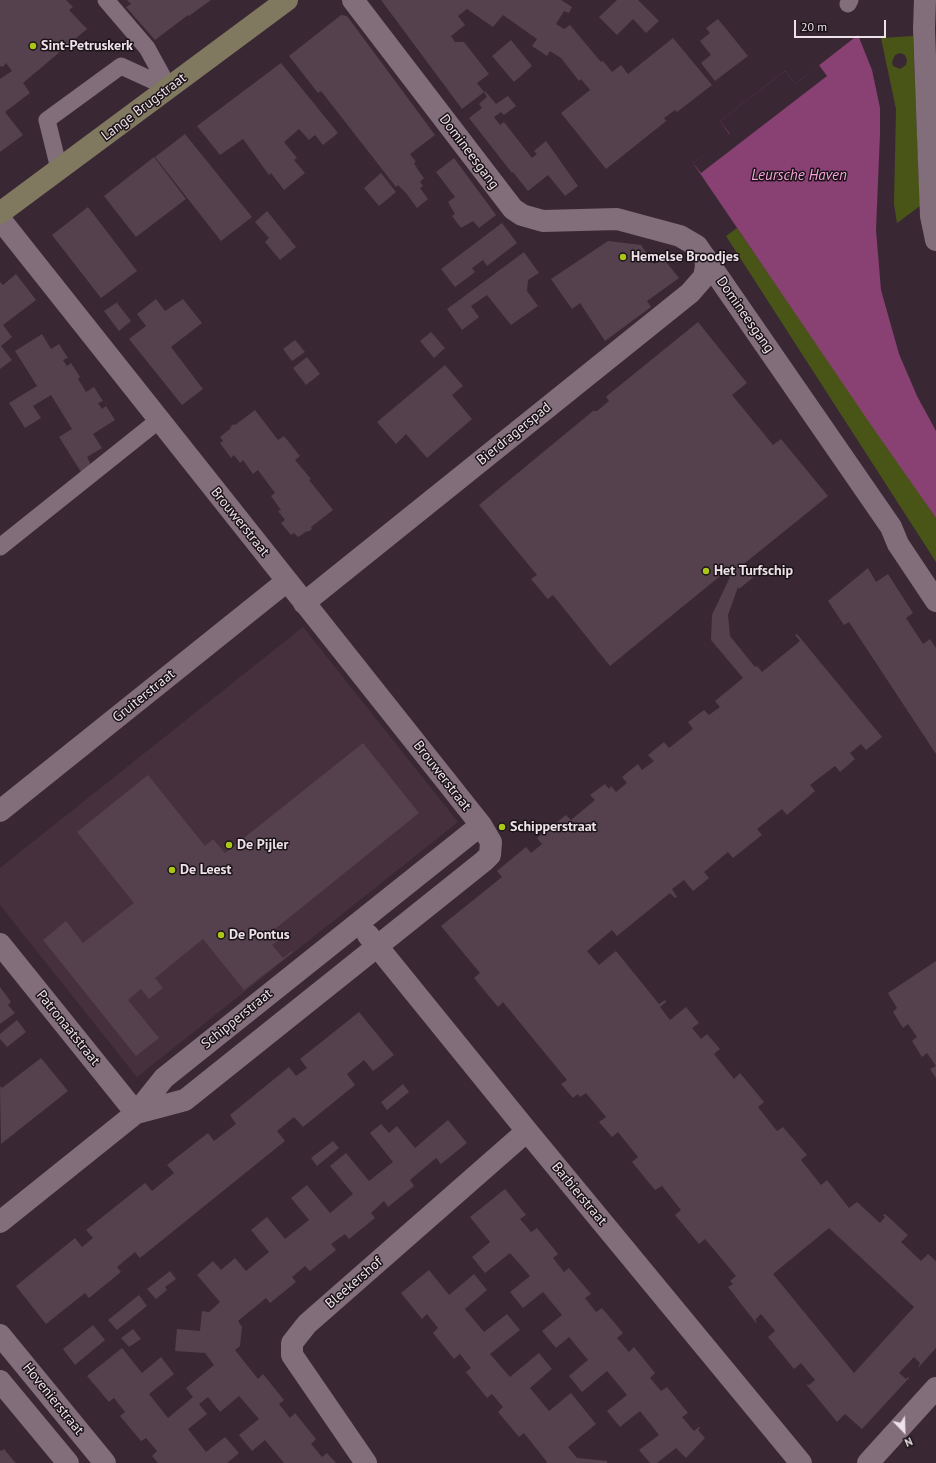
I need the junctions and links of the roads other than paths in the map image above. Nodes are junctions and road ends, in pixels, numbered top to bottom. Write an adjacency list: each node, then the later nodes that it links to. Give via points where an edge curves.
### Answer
1 (106, 0): 5 (lane, via 146,48)
2 (287, 0): 5 (street, Lange Brugstraat)
3 (353, 0): 10 (street, Domineesgang, via 513,209 522,215 543,221 617,219 680,236 697,246)
4 (925, 0): 9 (street, via 931,216)
5 (168, 88): 6 (street, Lange Brugstraat); 6 (lane, via 121,66 47,120)
6 (59, 169): 7 (street, Lange Brugstraat)
7 (0, 213)
8 (0, 219): 11 (street, Brouwerstraat)
9 (936, 240)
10 (704, 257): 14 (street, Bierdragerspad, via 704,277 694,289); 15 (street, Domineesgang, via 891,527 898,544)
11 (159, 420): 12 (lane); 13 (street, Brouwerstraat)
12 (0, 547)
13 (287, 580): 14 (street, Brouwerstraat); 16 (street, Gruiterstraat)
14 (304, 602): 17 (street, Brouwerstraat)
15 (936, 602)
16 (0, 811)
17 (481, 825): 18 (street, Schipperstraat); 20 (street, Schipperstraat, via 491,842 490,855)
18 (358, 923): 20 (street, Barbierstraat); 21 (street, Schipperstraat, via 164,1078)
19 (0, 944): 21 (street, Patronaatstraat)
20 (377, 947): 21 (street, Schipperstraat, via 185,1100); 22 (street, Barbierstraat)
21 (136, 1113): 23 (street, Schipperstraat)
22 (527, 1131): 29 (street, Bleekershof, via 307,1324 292,1343 292,1355); 30 (street, Barbierstraat)
23 (0, 1222)
24 (0, 1335): 28 (street, Hovenierstraat)
25 (0, 1381): 27 (street, Hovenierstraat)
26 (936, 1388): 31 (street)
27 (68, 1463)
28 (105, 1463)
29 (366, 1463)
30 (801, 1463)
31 (868, 1463)

